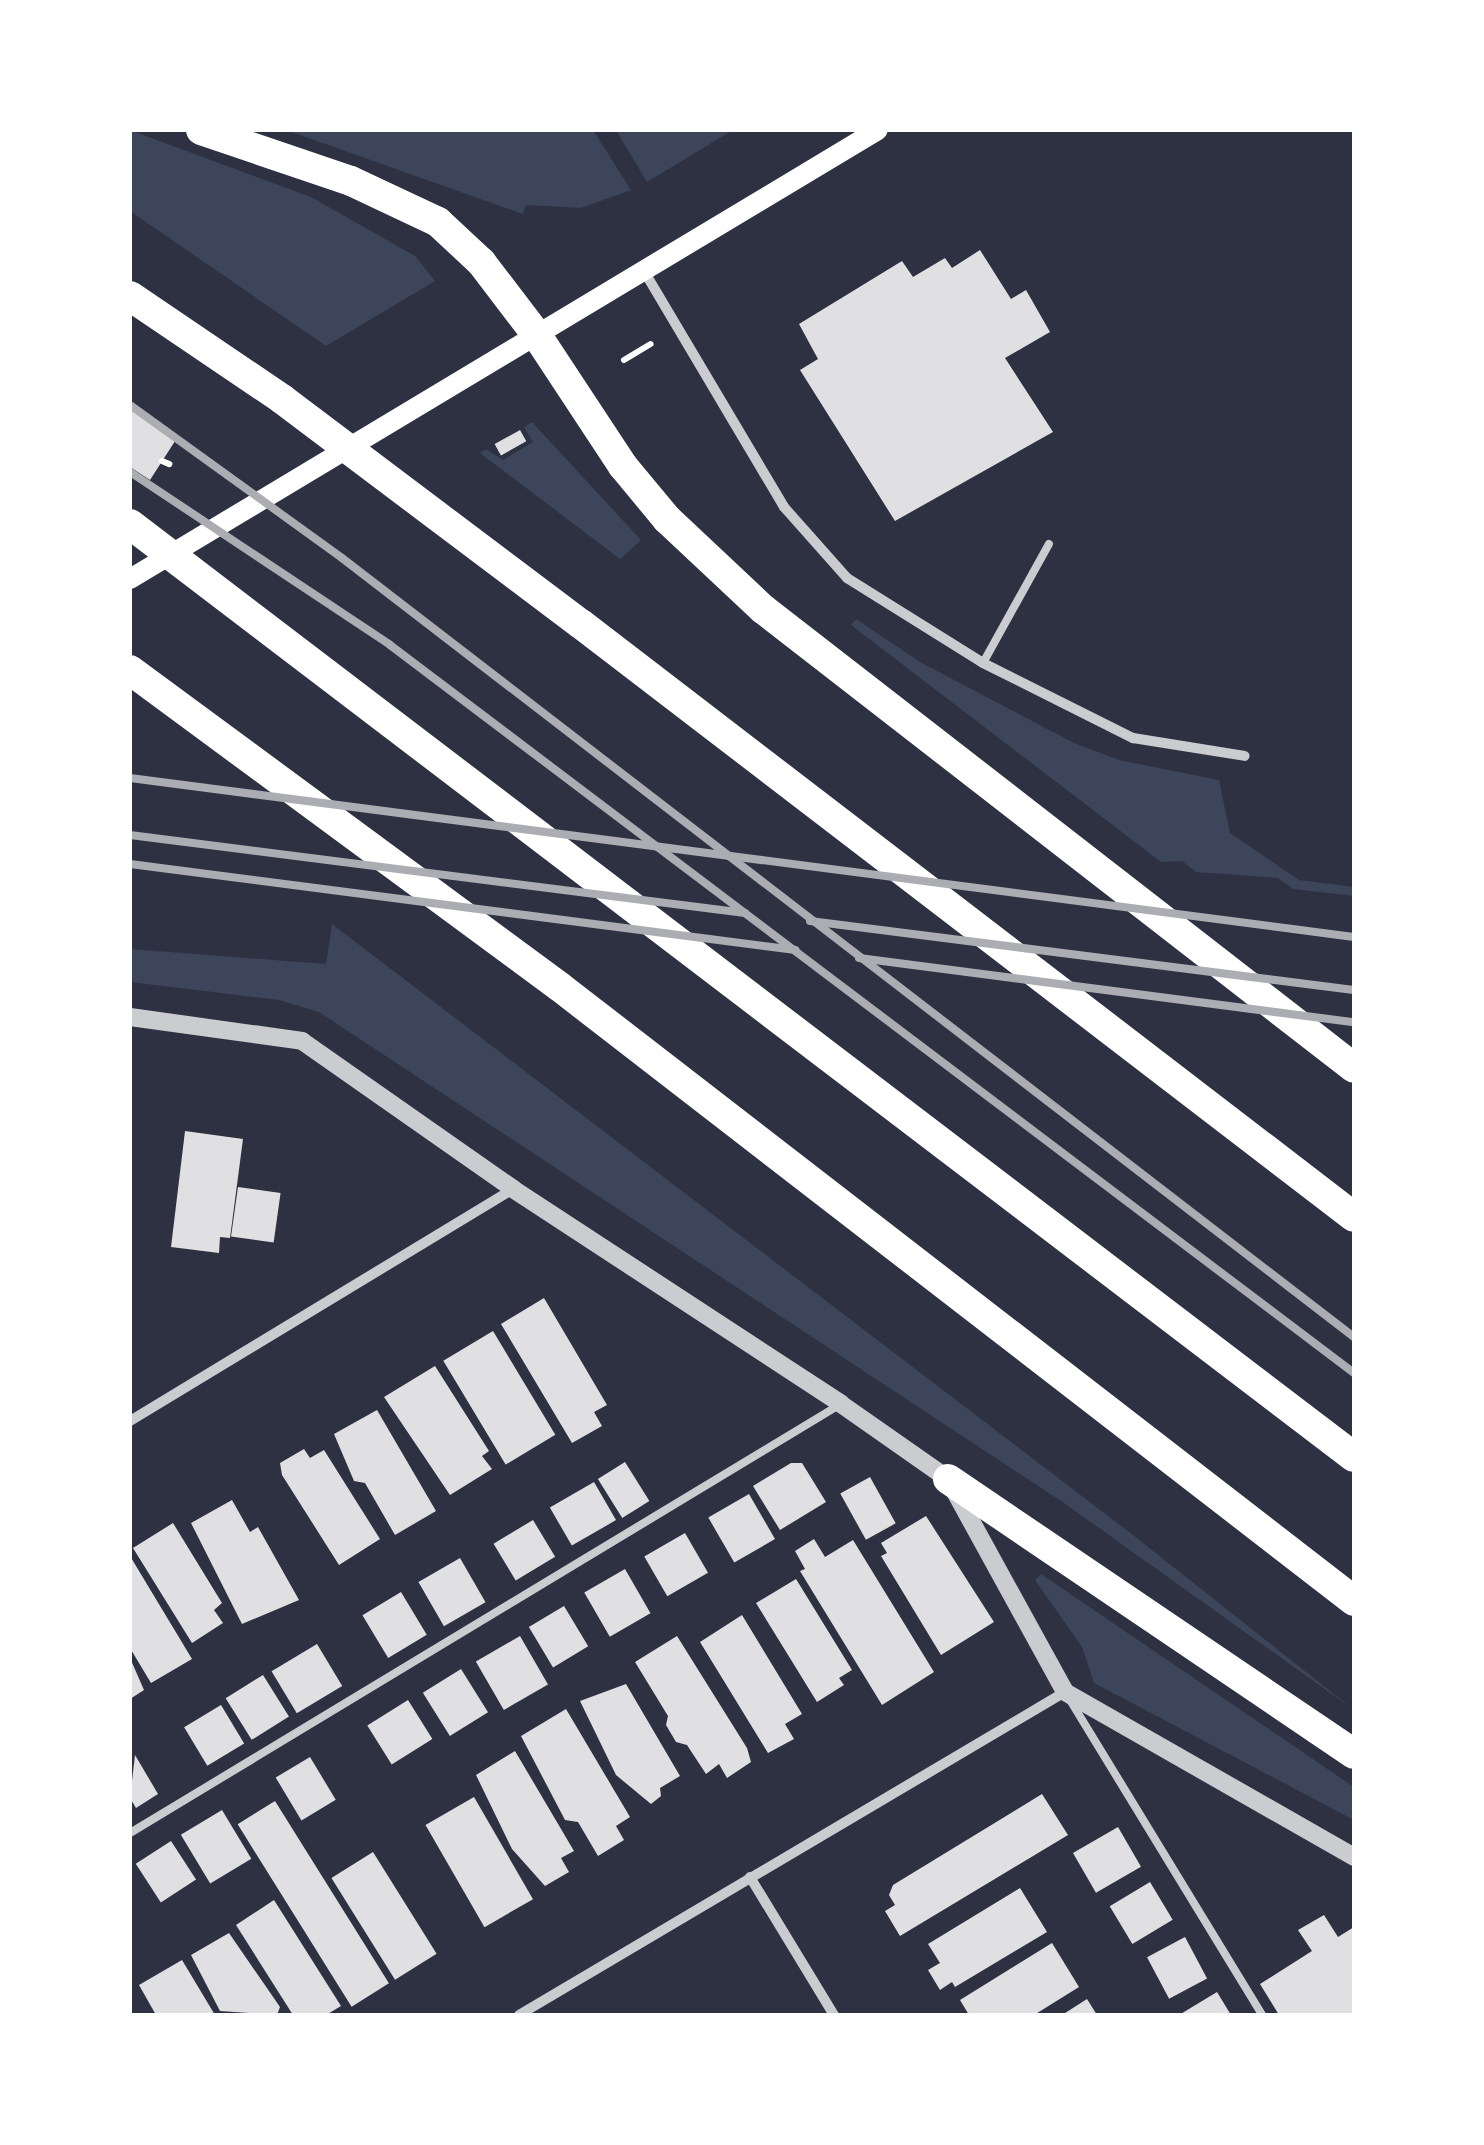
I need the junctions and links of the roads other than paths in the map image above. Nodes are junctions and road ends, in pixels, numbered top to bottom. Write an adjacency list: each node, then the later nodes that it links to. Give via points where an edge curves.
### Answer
1 (201, 130): 5 (highway, via 352,182 438,222 481,262)
2 (878, 130): 3 (main road)
3 (644, 270): 5 (main road); 9 (street, via 784,507 820,553 847,578)
4 (130, 296): 15 (highway, via 416,499)
5 (536, 334): 8 (main road); 13 (highway, via 623,466 667,519 763,610)
6 (130, 524): 18 (highway)
7 (1049, 544): 9 (lane)
8 (130, 578)
9 (982, 664): 11 (street, via 1134,738)
10 (130, 670): 20 (highway, via 560,986)
11 (1245, 756)
12 (130, 1016): 14 (street, via 302,1040)
13 (1354, 1068)
14 (513, 1189): 16 (street); 17 (street)
15 (1354, 1217)
16 (841, 1404): 19 (street); 23 (lane)
17 (130, 1421)
18 (1354, 1456)
19 (948, 1478): 21 (street); 22 (highway)
20 (1354, 1601)
21 (1065, 1692): 24 (street); 25 (street); 28 (lane)
22 (1354, 1754)
23 (130, 1833)
24 (1354, 1857)
25 (750, 1876): 26 (street); 27 (street)
26 (519, 2015)
27 (834, 2015)
28 (1262, 2015)

